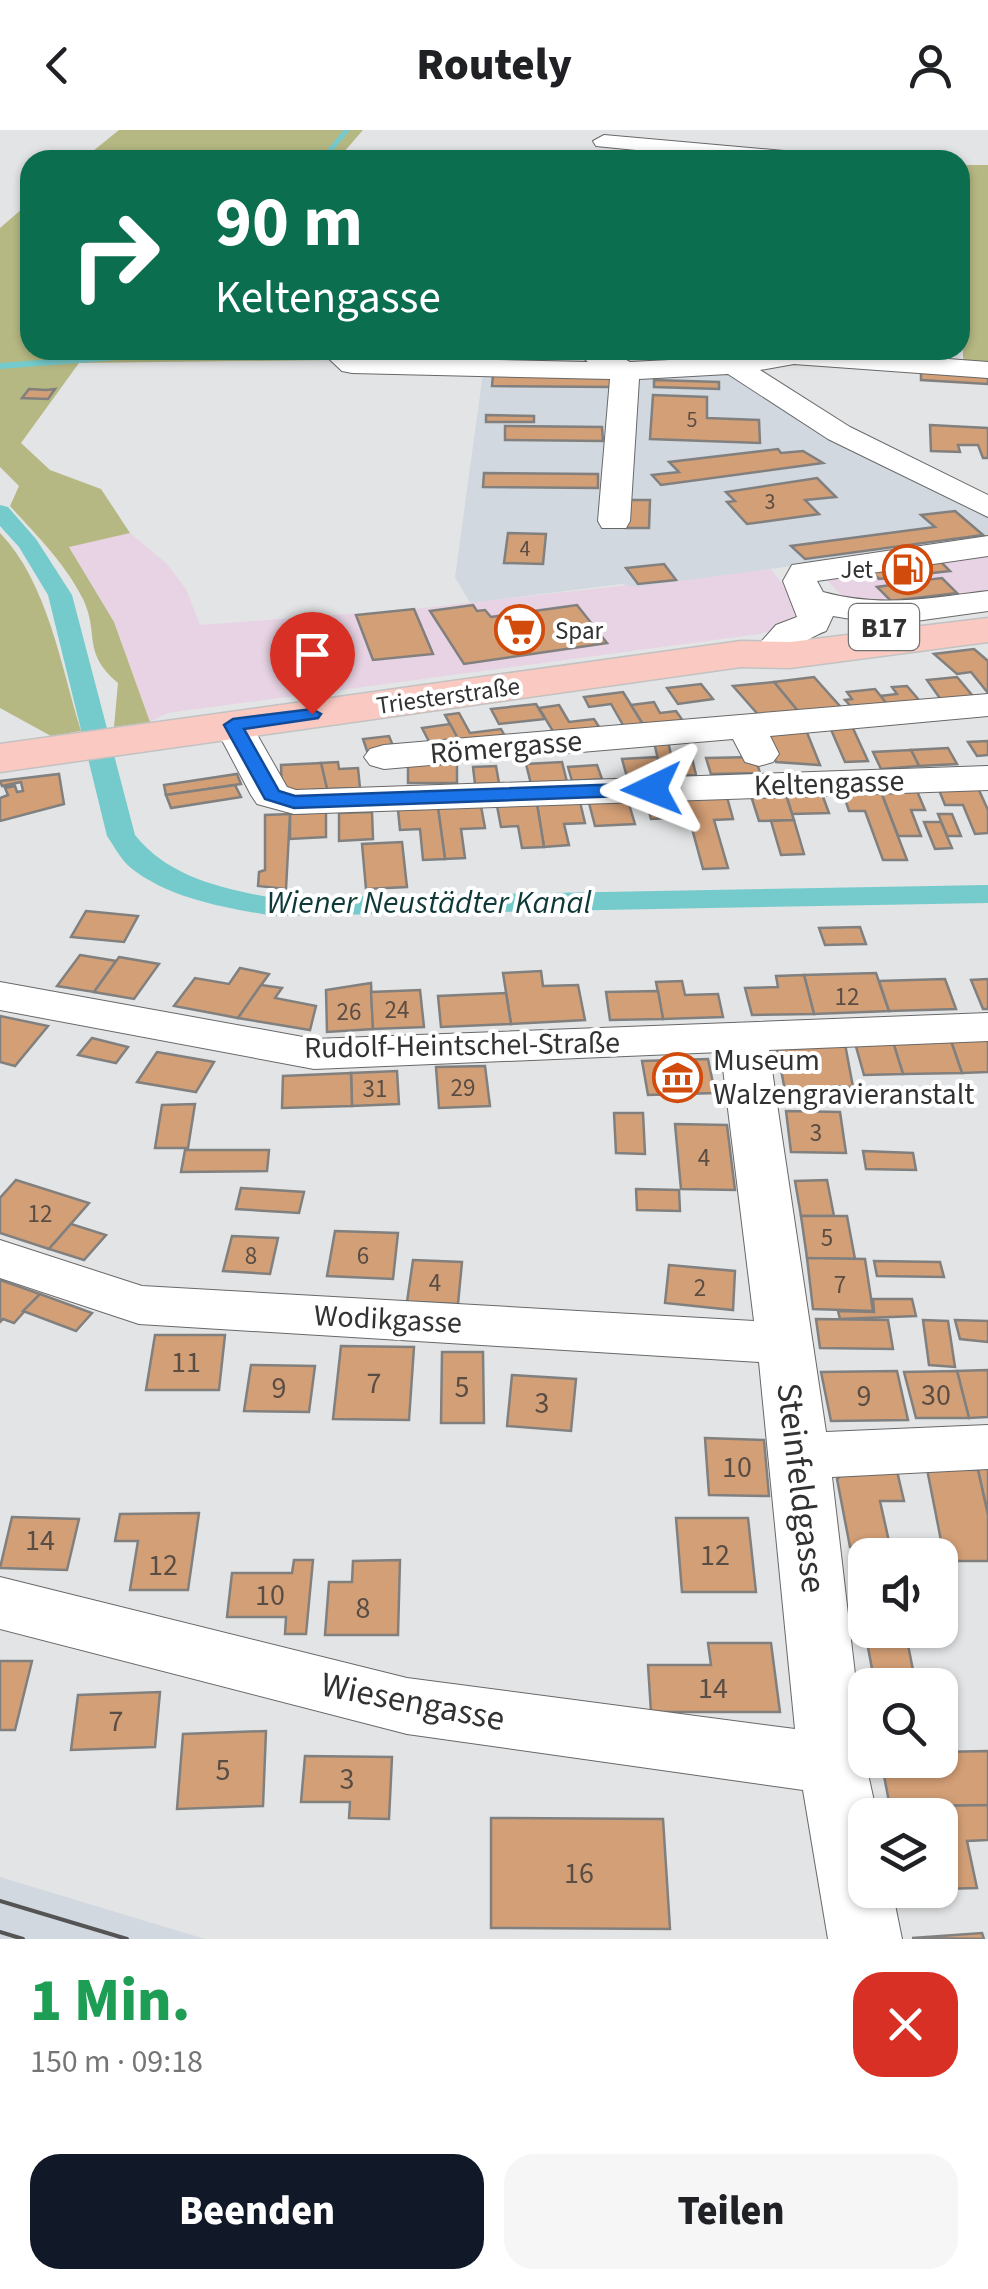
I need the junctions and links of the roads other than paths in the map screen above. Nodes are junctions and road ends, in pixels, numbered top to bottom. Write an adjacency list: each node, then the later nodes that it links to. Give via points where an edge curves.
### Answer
1 (582, 130): 2 (street)
2 (605, 150)
3 (344, 360): 9 (street)
4 (606, 360): 9 (street)
5 (709, 360): 9 (street)
6 (727, 360): 11 (street, via 838,433)
7 (953, 360): 8 (street)
8 (988, 370)
9 (625, 371): 13 (street)
10 (988, 475): 11 (street)
11 (942, 486): 12 (street)
12 (988, 508)
13 (614, 522)
14 (988, 546): 15 (street, via 804,572 800,581)
15 (810, 600): 16 (street, via 887,614); 19 (street, via 813,623)
16 (988, 601)
17 (988, 612): 19 (main road, Triesterstraße / B17)
18 (988, 630): 19 (main road, Triesterstraße / B17, via 790,654)
19 (760, 648): 21 (main road, Triesterstraße / B17)
20 (988, 705): 22 (street, Römergasse)
21 (233, 725): 23 (main road, Triesterstraße / B17); 26 (street, Keltengasse, via 272,795 294,802)
22 (747, 726): 24 (street, Römergasse); 26 (street)
23 (0, 758)
24 (384, 758)
25 (988, 778): 26 (street, Keltengasse)
26 (772, 785)
27 (0, 996): 29 (street, Rudolf-Heintschel-Straße, via 314,1054)
28 (988, 1027): 29 (street, Rudolf-Heintschel-Straße)
29 (743, 1037): 31 (street, Steinfeldgasse)
30 (0, 1258): 31 (street, Wodikgasse, via 140,1304)
31 (783, 1343): 33 (street, Steinfeldgasse)
32 (988, 1448): 33 (street)
33 (800, 1456): 35 (street, Steinfeldgasse)
34 (0, 1604): 35 (street, Wiesengasse, via 407,1706)
35 (833, 1764): 36 (street, Steinfeldgasse)
36 (864, 1939)

